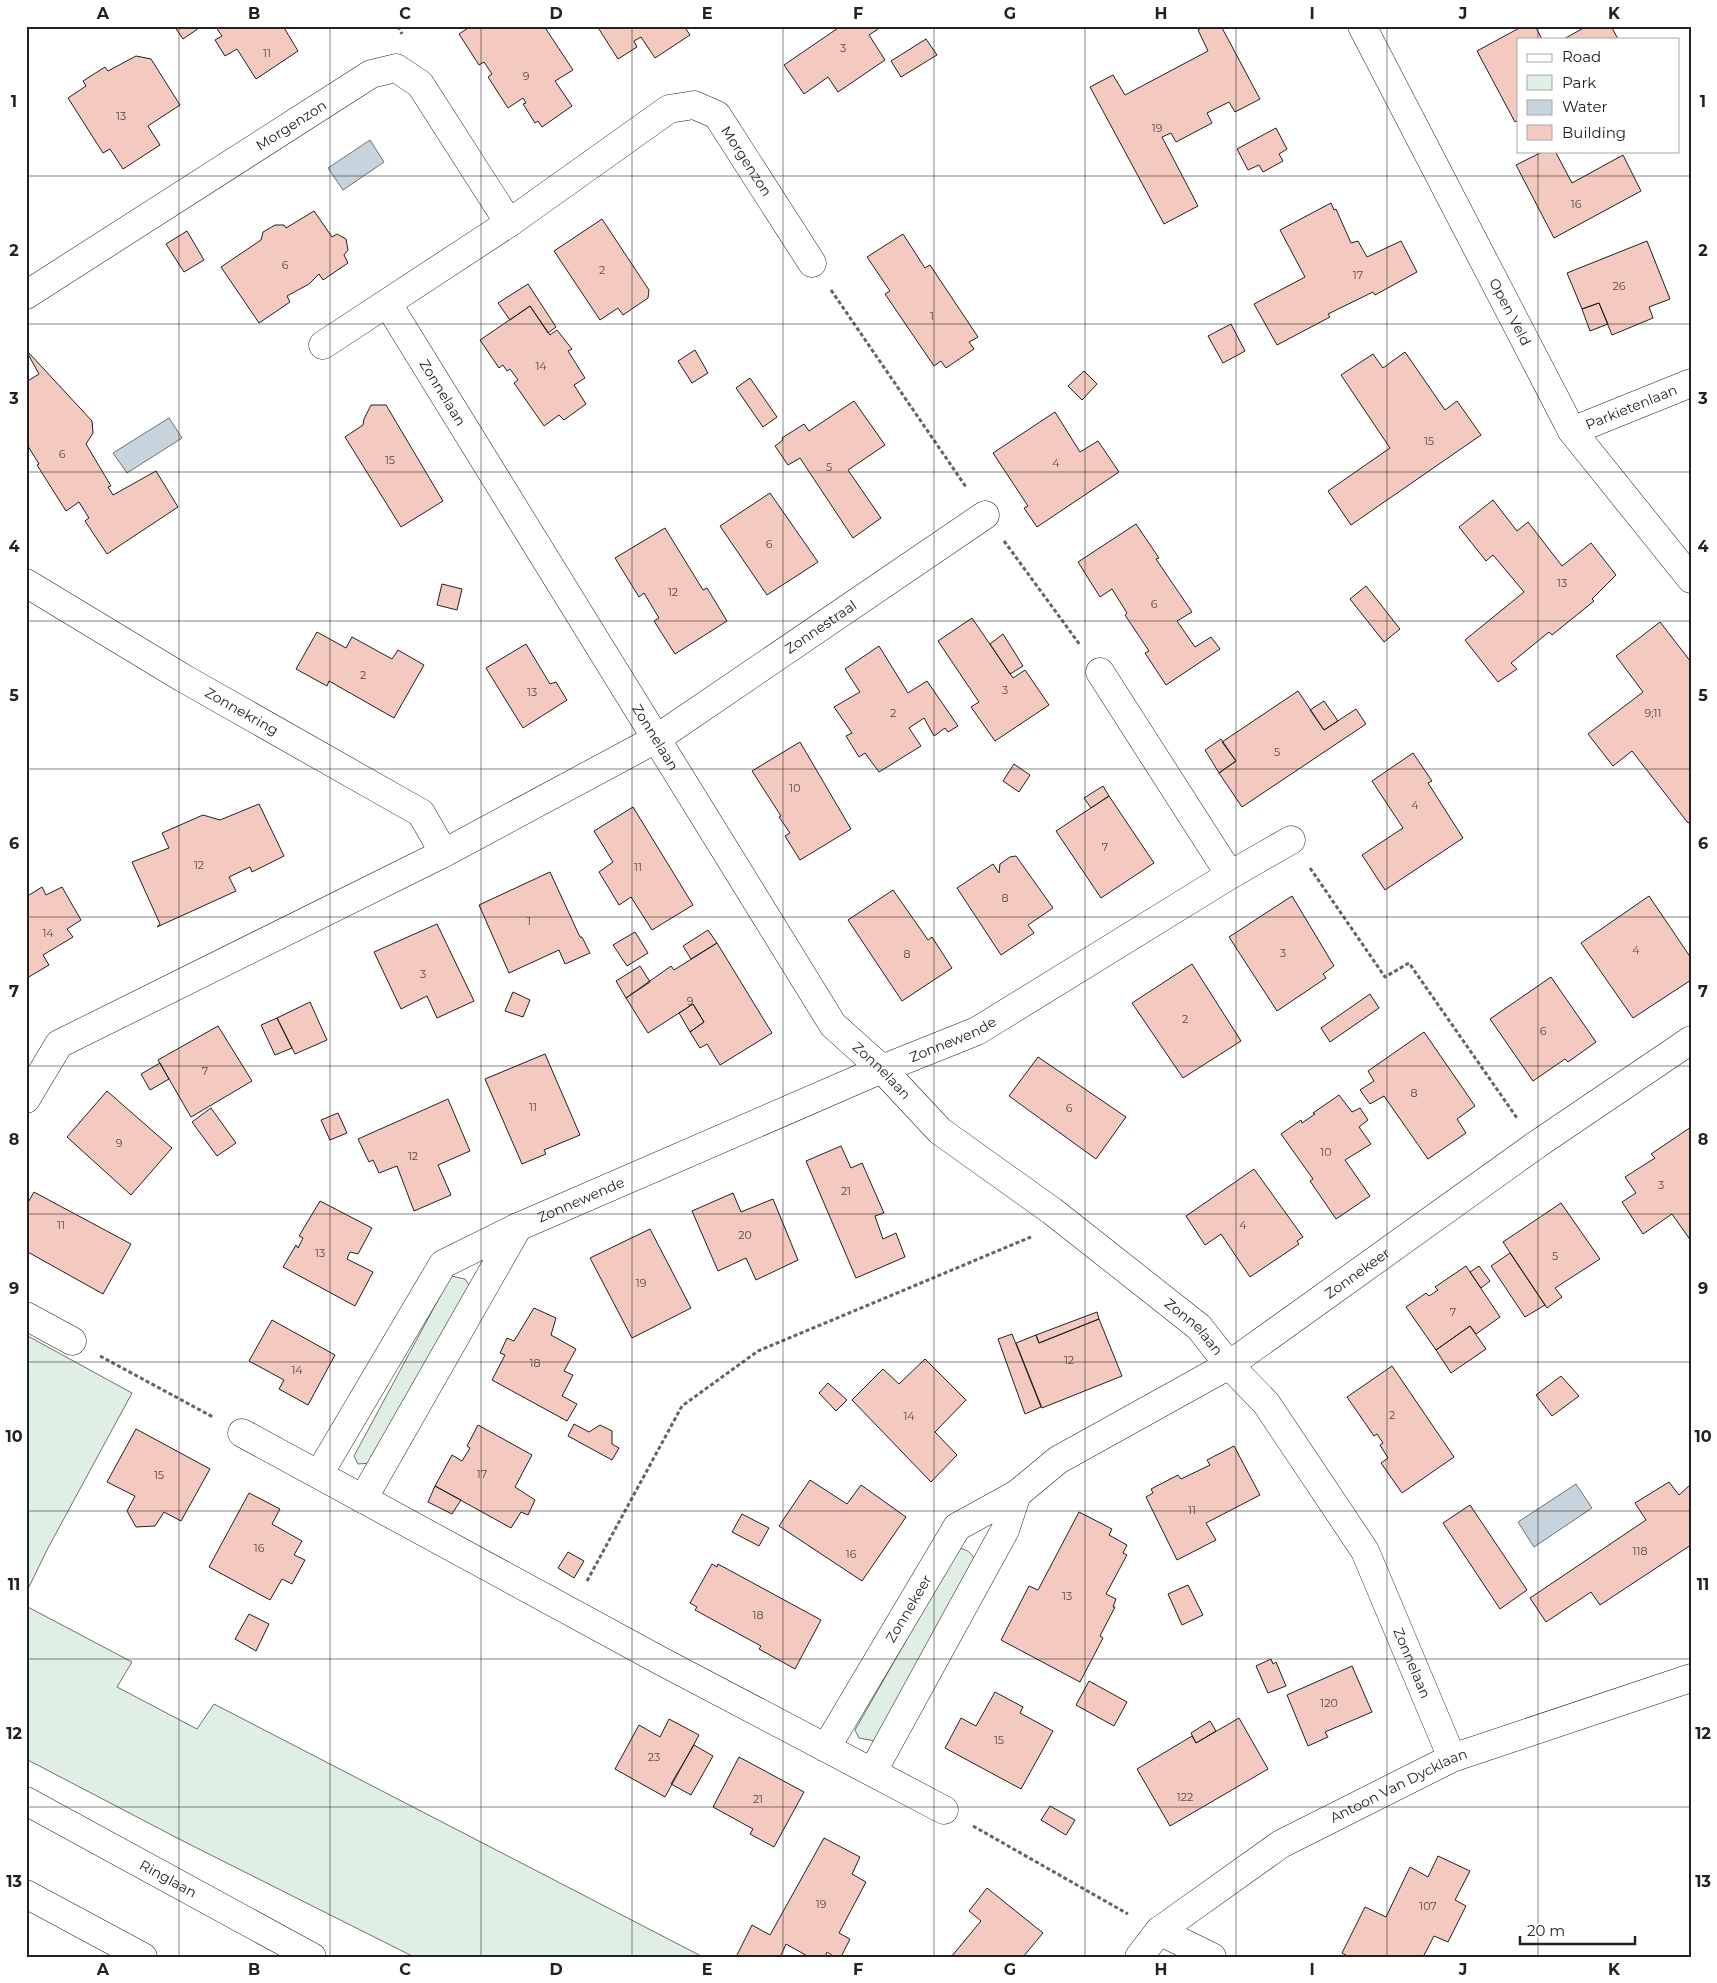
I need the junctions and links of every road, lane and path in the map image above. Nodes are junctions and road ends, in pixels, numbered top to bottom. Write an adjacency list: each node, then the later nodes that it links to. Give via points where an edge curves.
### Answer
1 (1362, 26): 8 (main road, Open Veld)
2 (509, 223): 3 (main road, Morgenzon, via 669,109 694,105 717,115); 4 (main road, Morgenzon, via 420,84 396,68 371,74); 5 (main road, Morgenzon)
3 (812, 263): 9 (path)
4 (26, 295)
5 (388, 304): 6 (main road, Morgenzon); 13 (main road, Zonnelaan)
6 (323, 345)
7 (1691, 384): 8 (main road, Parkietenlaan)
8 (1572, 431): 10 (main road, Open Veld)
9 (985, 515): 12 (path); 13 (main road, Zonnestraal)
10 (1691, 579)
11 (26, 582): 15 (main road, Zonnekring, via 183,678 421,813)
12 (1100, 672): 16 (main road)
13 (656, 739): 15 (main road); 20 (main road, Zonnelaan, via 833,1025)
14 (1291, 840): 16 (main road, Zonnewende); 22 (path, via 1385,977 1409,963)
15 (444, 853): 18 (main road)
16 (1230, 875): 20 (main road, Zonnewende, via 977,1031)
17 (1691, 1040): 22 (main road, Zonnekeer)
18 (59, 1044): 19 (main road); 21 (main road)
19 (26, 1068)
20 (882, 1070): 23 (main road, Zonnelaan, via 940,1132); 24 (main road, Zonnewende)
21 (26, 1099)
22 (1536, 1145): 27 (main road, Zonnekeer)
23 (1052, 1212): 27 (main road, Zonnelaan, via 1199,1327); 32 (path, via 1029,1238 758,1351 682,1406)
24 (518, 1227): 29 (main road, Zonnewende, via 443,1264); 31 (main road)
25 (26, 1316): 26 (main road)
26 (72, 1341): 28 (path)
27 (1229, 1365): 30 (main road, Zonnekeer, via 1058,1460); 35 (main road, Zonnelaan, via 1266,1404 1365,1551)
28 (242, 1433): 29 (main road)
29 (319, 1474): 31 (main road)
30 (1017, 1494): 34 (main road, Zonnekeer, via 957,1527); 36 (main road, via 1006,1530)
31 (368, 1501): 32 (main road)
32 (571, 1612): 34 (main road)
33 (1691, 1678): 35 (main road, Antoon Van Dycklaan)
34 (826, 1748): 36 (main road)
35 (1452, 1758): 40 (main road, Antoon Van Dycklaan, via 1281,1844)
36 (873, 1771): 38 (main road)
37 (26, 1801): 42 (main road, Ringlaan)
38 (944, 1810): 40 (path)
39 (26, 1894): 41 (main road)
40 (1159, 1931): 43 (main road, Antoon Van Dycklaan); 44 (main road)
41 (143, 1957)
42 (312, 1957)
43 (1139, 1957)
44 (1212, 1957)

